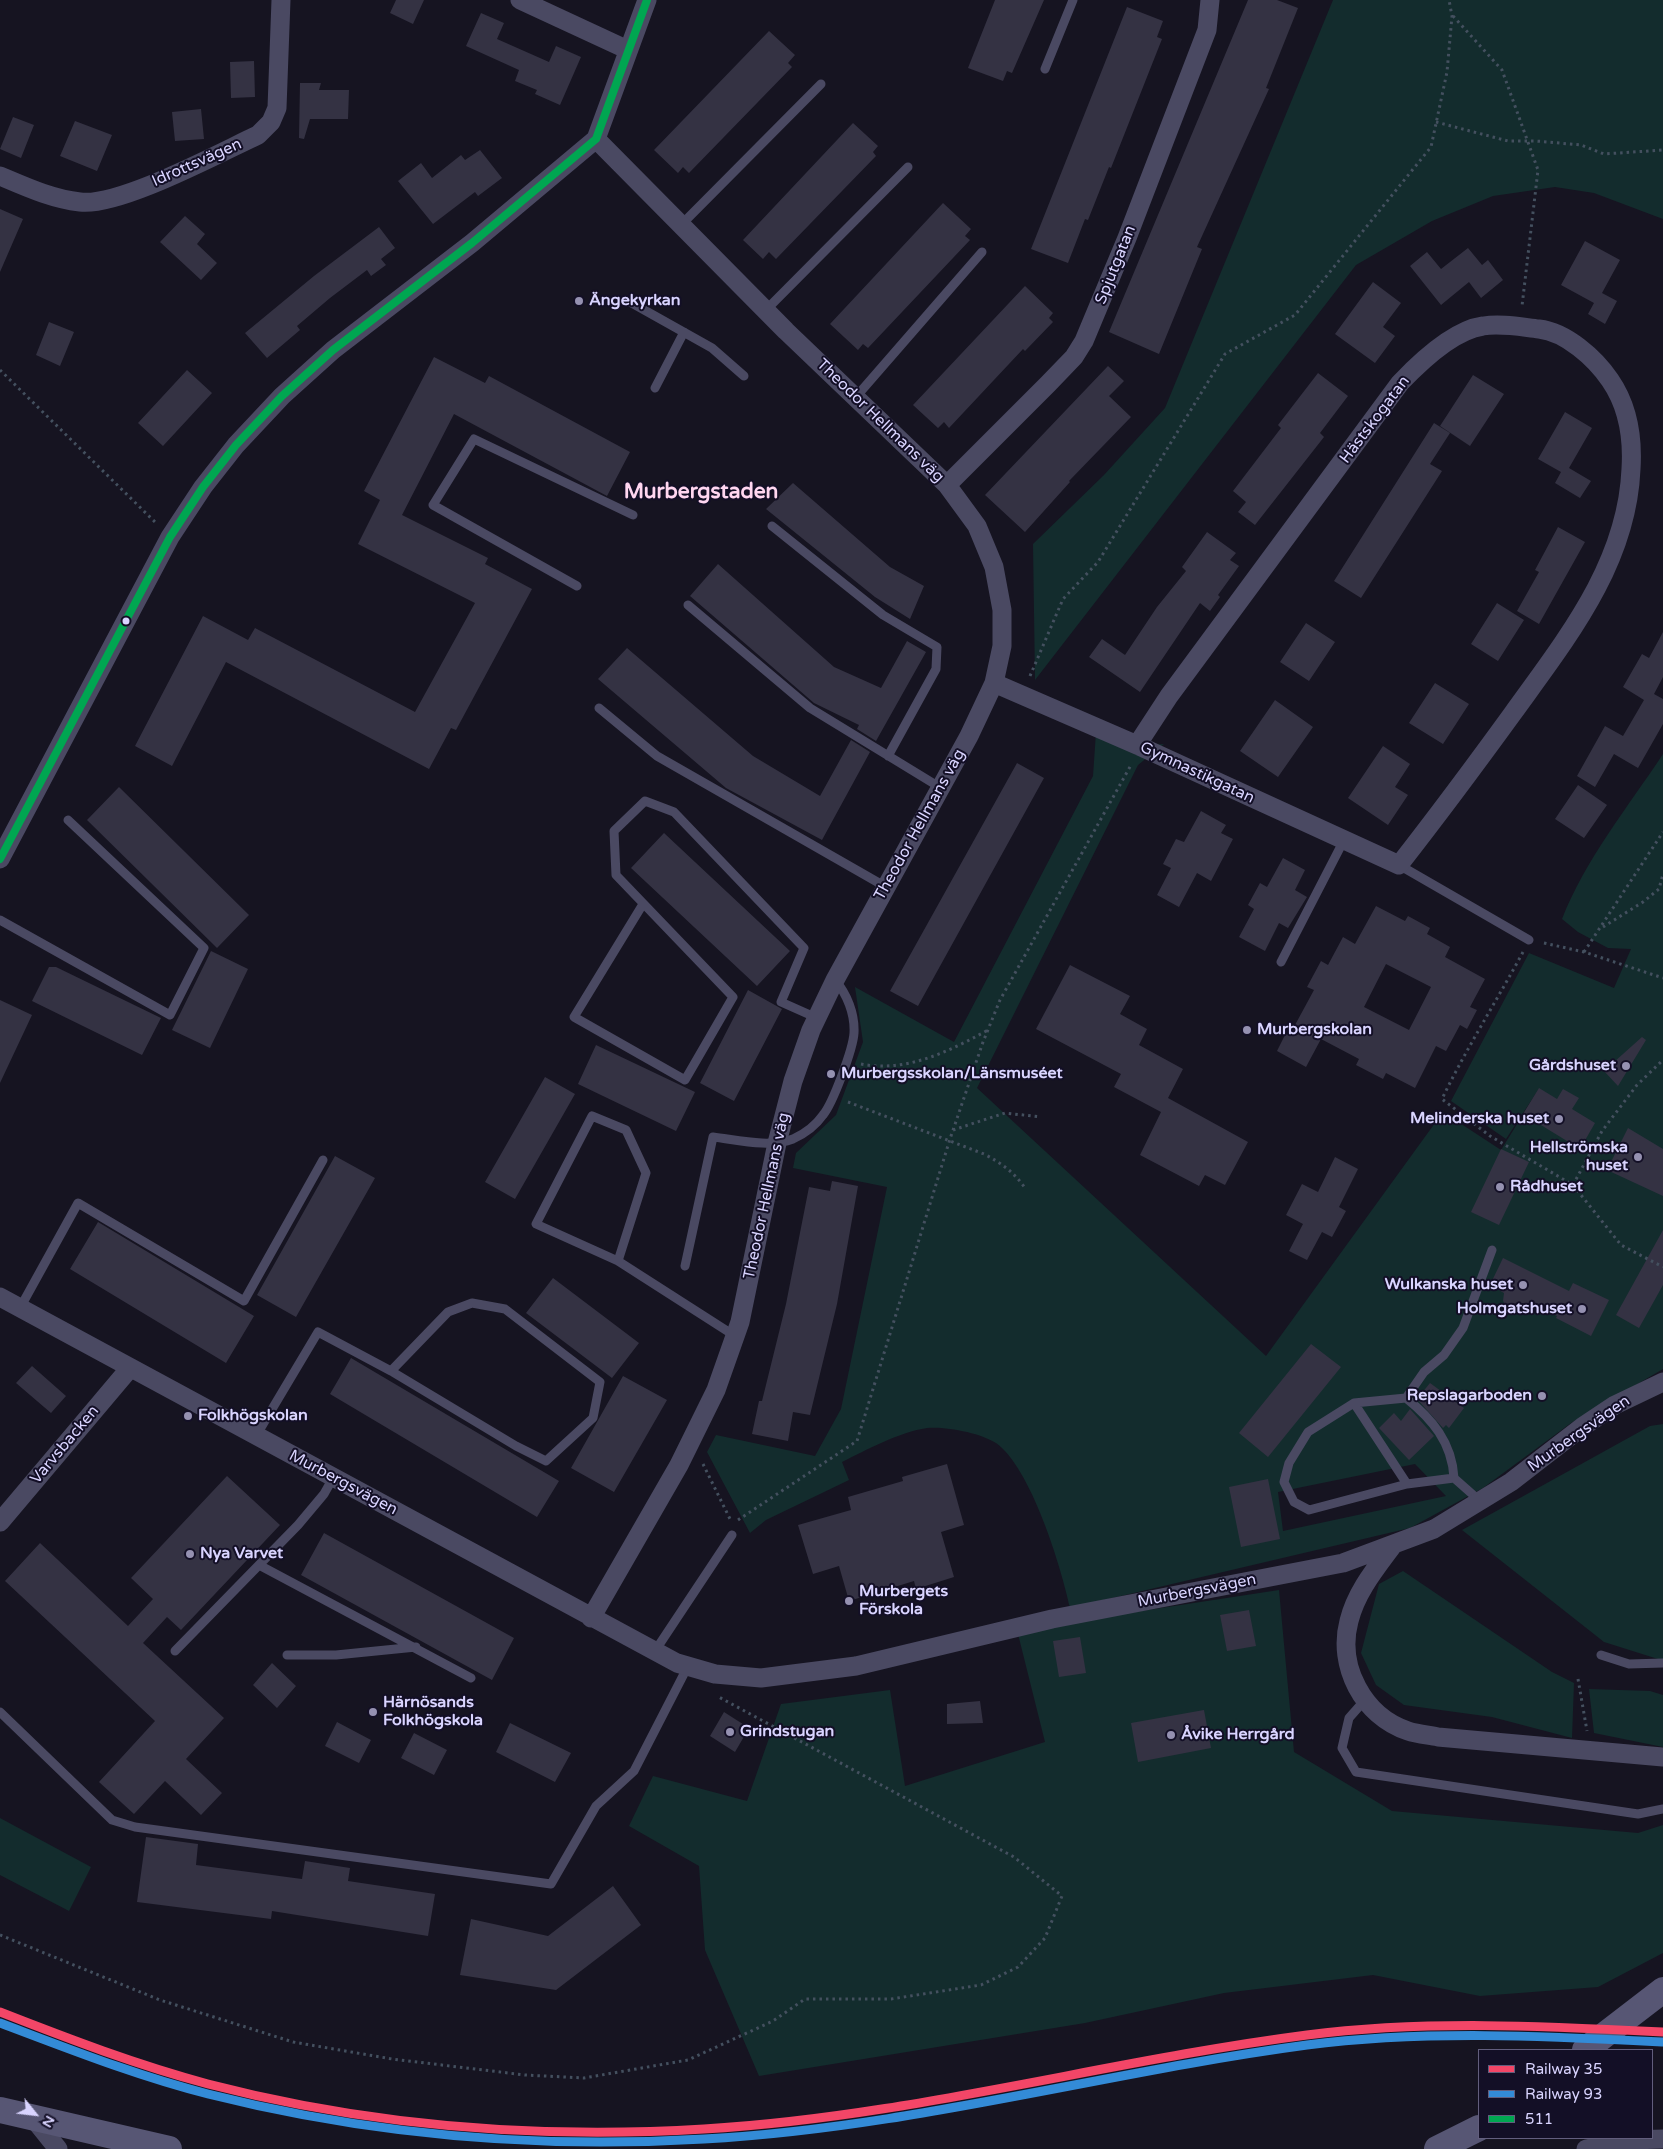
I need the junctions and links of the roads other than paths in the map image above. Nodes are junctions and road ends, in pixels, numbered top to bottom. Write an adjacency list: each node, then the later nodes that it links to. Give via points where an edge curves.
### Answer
1 (281, 0): 11 (street, Idrottsvägen, via 277,108 271,122 258,135 144,187 107,200 82,203 55,198)
2 (520, 0): 6 (street)
3 (647, 0): 6 (street)
4 (1073, 0): 7 (lane)
5 (1210, 0): 20 (street, Spjutgatan, via 1207,30 1084,341 1074,357)
6 (628, 50): 9 (street)
7 (1044, 69)
8 (821, 84): 12 (lane)
9 (596, 139): 12 (street, Theodor Hellmans väg); 32 (street, via 472,243 334,350 282,396 236,445 170,537)
10 (908, 167): 15 (lane)
11 (0, 176)
12 (681, 226): 15 (street, Theodor Hellmans väg)
13 (982, 252): 19 (lane)
14 (630, 302): 16 (lane)
15 (766, 310): 19 (street, Theodor Hellmans väg)
16 (684, 332): 17 (lane, via 712,348); 18 (lane)
17 (744, 376)
18 (655, 388)
19 (854, 398): 20 (street, Theodor Hellmans väg)
20 (947, 485): 25 (street, Theodor Hellmans väg, via 977,526 994,567 1002,610 1002,646)
21 (633, 514): 23 (lane, via 474,439 433,505)
22 (772, 526): 28 (lane, via 883,615 937,647 936,669)
23 (577, 586)
24 (688, 605): 28 (lane, via 810,708)
25 (994, 683): 27 (street, Gymnastikgatan); 29 (street, Theodor Hellmans väg)
26 (599, 708): 34 (lane, via 657,756)
27 (1137, 745): 31 (street, Gymnastikgatan); 33 (street, Hästskogatan, via 1169,696 1400,383 1434,352 1469,330 1483,326 1520,327 1547,330 1562,336 1598,366 1623,403 1631,436 1628,508 1607,570 1575,628)
28 (888, 756): 29 (lane)
29 (941, 788): 34 (street, Theodor Hellmans väg)
30 (68, 820): 36 (lane, via 204,948 170,1015)
31 (1344, 840): 33 (street, Gymnastikgatan); 38 (lane)
32 (0, 859)
33 (1399, 866): 37 (lane)
34 (886, 887): 39 (street, Theodor Hellmans väg)
35 (643, 904): 35 (lane, via 574,1017 685,1080 733,997); 40 (lane, via 616,875 614,831 645,801 674,812 804,948 781,1002)
36 (0, 920)
37 (1529, 940)
38 (1281, 962)
39 (835, 980): 40 (street, Theodor Hellmans väg); 41 (lane, via 844,991 854,1032 852,1046 824,1115 802,1134)
40 (817, 1018): 41 (street, Theodor Hellmans väg, via 793,1082)
41 (776, 1143): 45 (lane, via 713,1137); 48 (street, Theodor Hellmans väg)
42 (323, 1160): 47 (lane, via 244,1300 78,1203)
43 (1492, 1250): 52 (lane, via 1464,1328 1444,1355 1424,1372)
44 (618, 1261): 44 (lane, via 536,1224 592,1116 626,1130 646,1173); 48 (lane)
45 (685, 1266)
46 (0, 1297): 47 (street, Murbergsvägen)
47 (20, 1308): 49 (street, Murbergsvägen)
48 (735, 1336): 63 (street, Theodor Hellmans väg, via 716,1390 691,1441)
49 (130, 1368): 54 (street, Murbergsvägen); 59 (street, Varvsbacken)
50 (391, 1372): 50 (lane, via 516,1446 546,1460 593,1418 600,1382 505,1309 472,1303 448,1312); 54 (lane, via 318,1332)
51 (1663, 1382): 58 (street, Murbergsvägen, via 1582,1427)
52 (1406, 1398): 53 (lane); 56 (lane, via 1424,1412 1446,1440 1454,1463)
53 (1354, 1403): 57 (lane); 57 (lane, via 1308,1432 1289,1463 1284,1482 1294,1502 1309,1510)
54 (256, 1436): 55 (street, Murbergsvägen)
55 (333, 1478): 62 (lane, via 324,1494); 63 (street, Murbergsvägen)
56 (1454, 1478): 57 (lane); 58 (lane)
57 (1407, 1484)
58 (1481, 1501): 61 (street, Murbergsvägen, via 1434,1529)
59 (0, 1522)
60 (732, 1535): 66 (lane)
61 (1393, 1545): 70 (street, Murbergsvägen, via 1344,1563 1052,1619 856,1666 761,1678); 72 (street, via 1364,1587 1348,1621 1346,1652 1352,1678)
62 (259, 1565): 64 (lane); 65 (lane)
63 (591, 1618): 66 (street, Murbergsvägen)
64 (416, 1647): 67 (lane, via 336,1655); 71 (lane)
65 (175, 1651)
66 (655, 1652): 70 (street, Murbergsvägen)
67 (287, 1654)
68 (1601, 1655): 69 (lane, via 1629,1664)
69 (1663, 1663)
70 (685, 1672): 73 (lane, via 634,1771 596,1806 551,1884 135,1828 112,1820)
71 (471, 1678)
72 (1364, 1700): 74 (street, via 1384,1718 1407,1731 1438,1737); 75 (lane, via 1349,1718 1342,1748 1356,1772 1638,1814)
73 (0, 1712)
74 (1663, 1757)
75 (1663, 1809)
76 (1663, 1990): 77 (street)
77 (1587, 2049)
78 (0, 2110): 79 (street)
79 (34, 2119): 82 (street); 83 (street)
80 (1478, 2129): 84 (street)
81 (1663, 2139): 85 (street, via 1631,2140)
82 (58, 2149)
83 (169, 2149)
84 (1438, 2149)
85 (1586, 2149)

